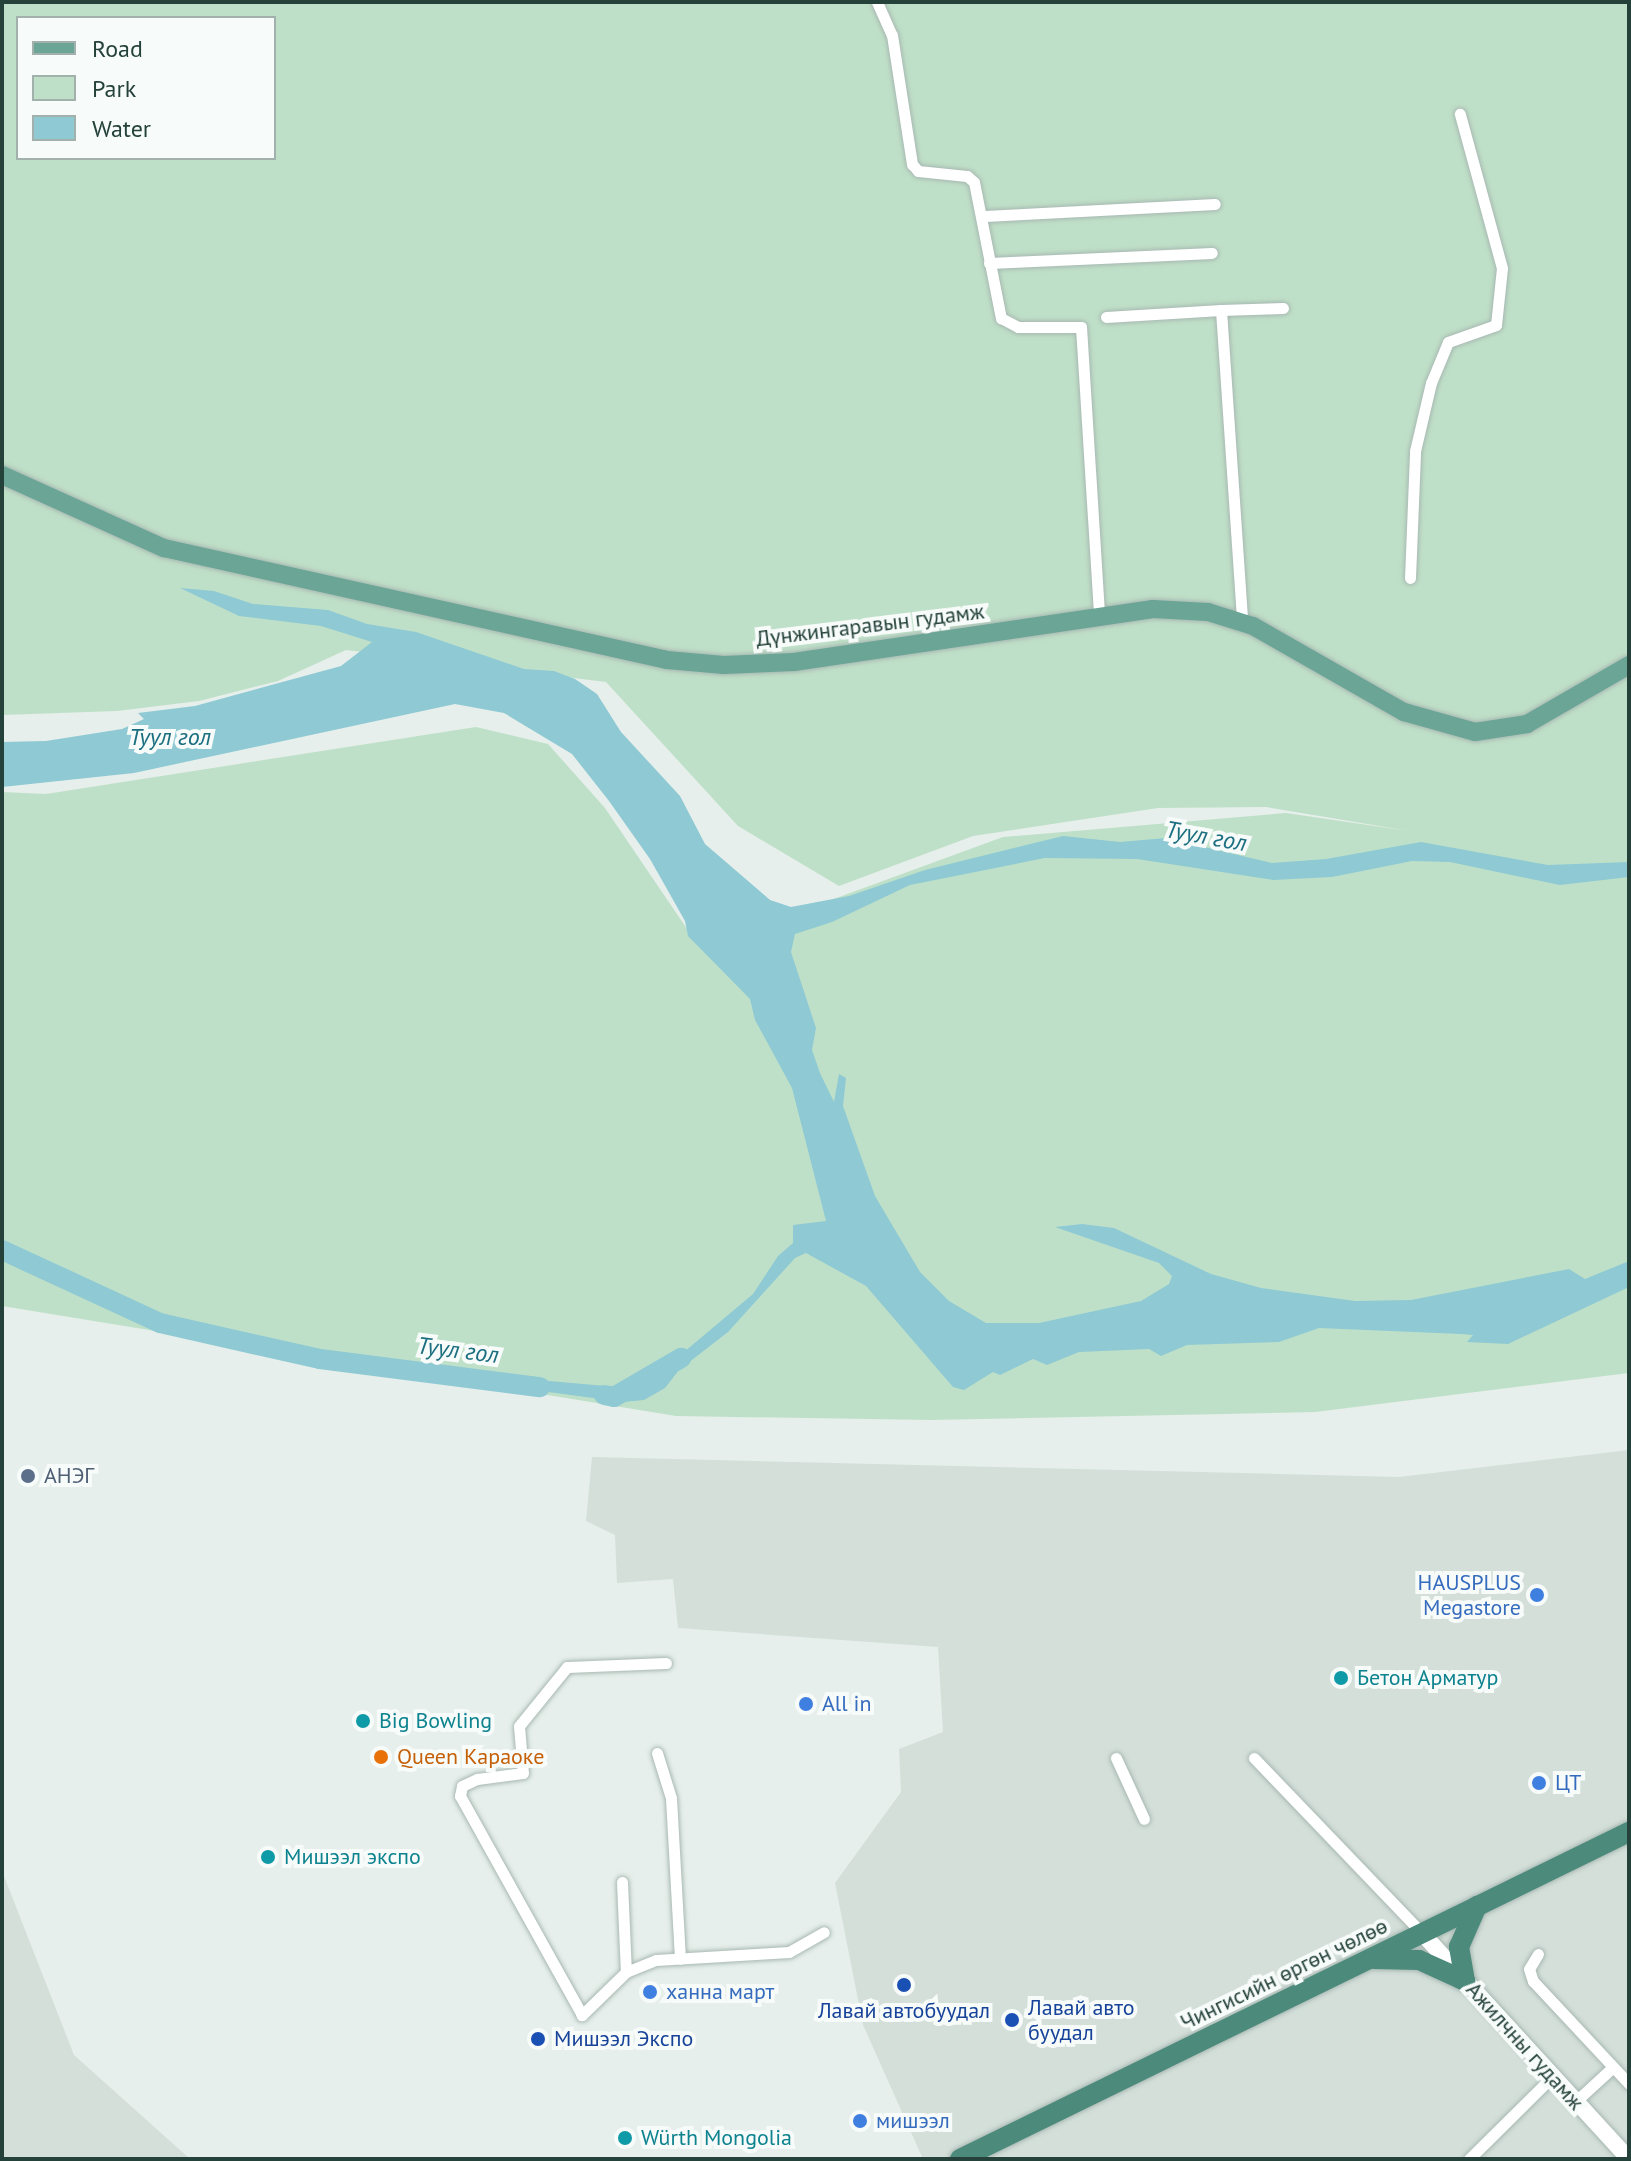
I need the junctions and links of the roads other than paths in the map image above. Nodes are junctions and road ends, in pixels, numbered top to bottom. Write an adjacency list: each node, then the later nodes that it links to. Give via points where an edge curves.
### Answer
1 (877, 2): 4 (street, via 892,35 912,164 918,171 967,176)
2 (1460, 114): 11 (street, via 1502,268 1496,325 1448,342 1431,383 1415,451)
3 (1215, 204): 4 (street)
4 (985, 216): 6 (street)
5 (1212, 253): 6 (street)
6 (989, 263): 12 (street, via 996,311 1007,324 1073,325 1081,327 1084,336)
7 (1283, 308): 8 (street)
8 (1221, 310): 9 (street); 13 (street)
9 (1106, 317)
10 (2, 475): 12 (main road, Дүнжингаравын гудамж, via 164,548 667,660 724,665 794,662)
11 (1410, 578)
12 (1099, 617): 13 (main road, Дүнжингаравын гудамж, via 1181,610)
13 (1242, 621): 14 (main road, Дүнжингаравын гудамж, via 1404,712 1459,731 1491,732 1527,724)
14 (1629, 665)
15 (666, 1663): 28 (street, via 567,1667 519,1726 523,1773 477,1779 462,1786 460,1796 582,2015)
16 (657, 1753): 26 (street, via 671,1798)
17 (1116, 1758): 19 (street)
18 (1254, 1758): 24 (street)
19 (1144, 1819)
20 (1629, 1832): 22 (highway, Чингисийн өргөн чөлөө)
21 (622, 1882): 28 (street)
22 (1478, 1905): 24 (highway, Чингисийн өргөн чөлөө); 29 (highway, via 1459,1947)
23 (824, 1932): 26 (street, via 789,1952)
24 (1421, 1932): 27 (highway, Чингисийн өргөн чөлөө); 29 (main road, Ажилчны гудамж)
25 (1538, 1954): 30 (street, via 1529,1969 1533,1981)
26 (680, 1959): 28 (street, via 642,1963)
27 (1366, 1960): 29 (highway, via 1419,1960); 34 (highway, Чингисийн өргөн чөлөө)
28 (626, 1972)
29 (1465, 1981): 31 (main road, Ажилчны гудамж)
30 (1612, 2068): 32 (street); 33 (street)
31 (1552, 2077): 33 (main road, Ажилчны гудамж); 35 (street)
32 (1629, 2084)
33 (1575, 2102): 36 (main road, Ажилчны гудамж)
34 (960, 2159)
35 (1469, 2159)
36 (1629, 2159)

